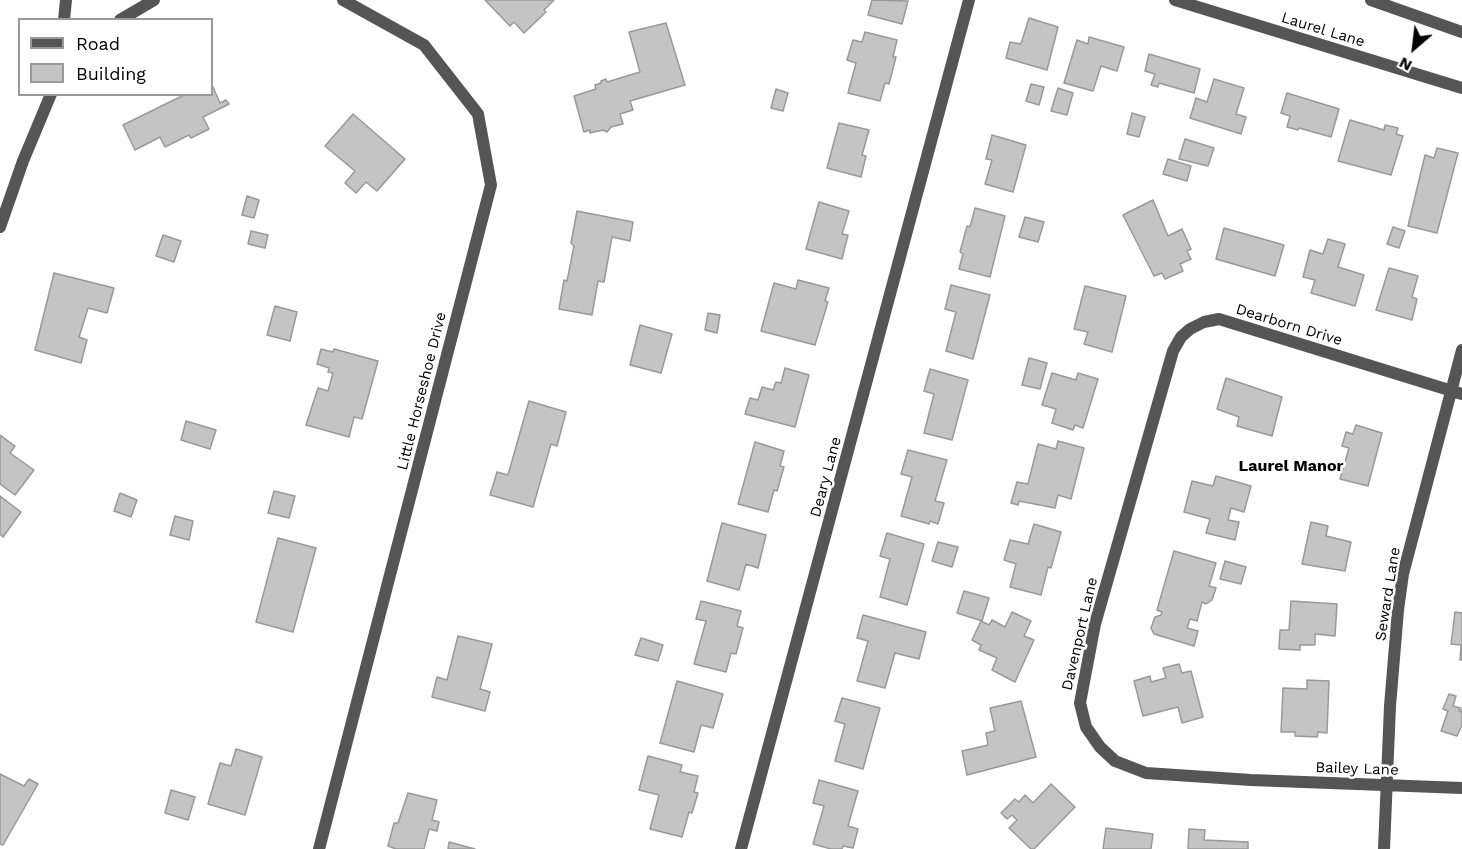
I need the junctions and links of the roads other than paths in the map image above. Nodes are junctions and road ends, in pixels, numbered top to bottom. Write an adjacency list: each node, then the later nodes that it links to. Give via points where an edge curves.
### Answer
1 (66, 0): 7 (street)
2 (154, 0): 8 (street)
3 (343, 0): 19 (street, Little Horseshoe Drive, via 424,45 478,114 491,184)
4 (969, 0): 20 (street, Deary Lane)
5 (1175, 0): 10 (street, Laurel Lane)
6 (1371, 0): 9 (street)
7 (64, 18)
8 (123, 18)
9 (1462, 32)
10 (1462, 88)
11 (50, 96): 12 (street, via 22,161)
12 (0, 227)
13 (1462, 350): 14 (street, Seward Lane)
14 (1457, 392): 15 (street, Dearborn Drive, via 1219,320 1204,322 1185,333 1173,351); 17 (street, Seward Lane, via 1402,583)
15 (1127, 510): 16 (street, Davenport Lane, via 1095,624 1080,703 1086,727 1100,747 1127,767 1146,773)
16 (1251, 780): 17 (street, Bailey Lane)
17 (1387, 786): 18 (street, Bailey Lane); 21 (street, Seward Lane)
18 (1462, 788)
19 (319, 849)
20 (741, 849)
21 (1384, 849)

